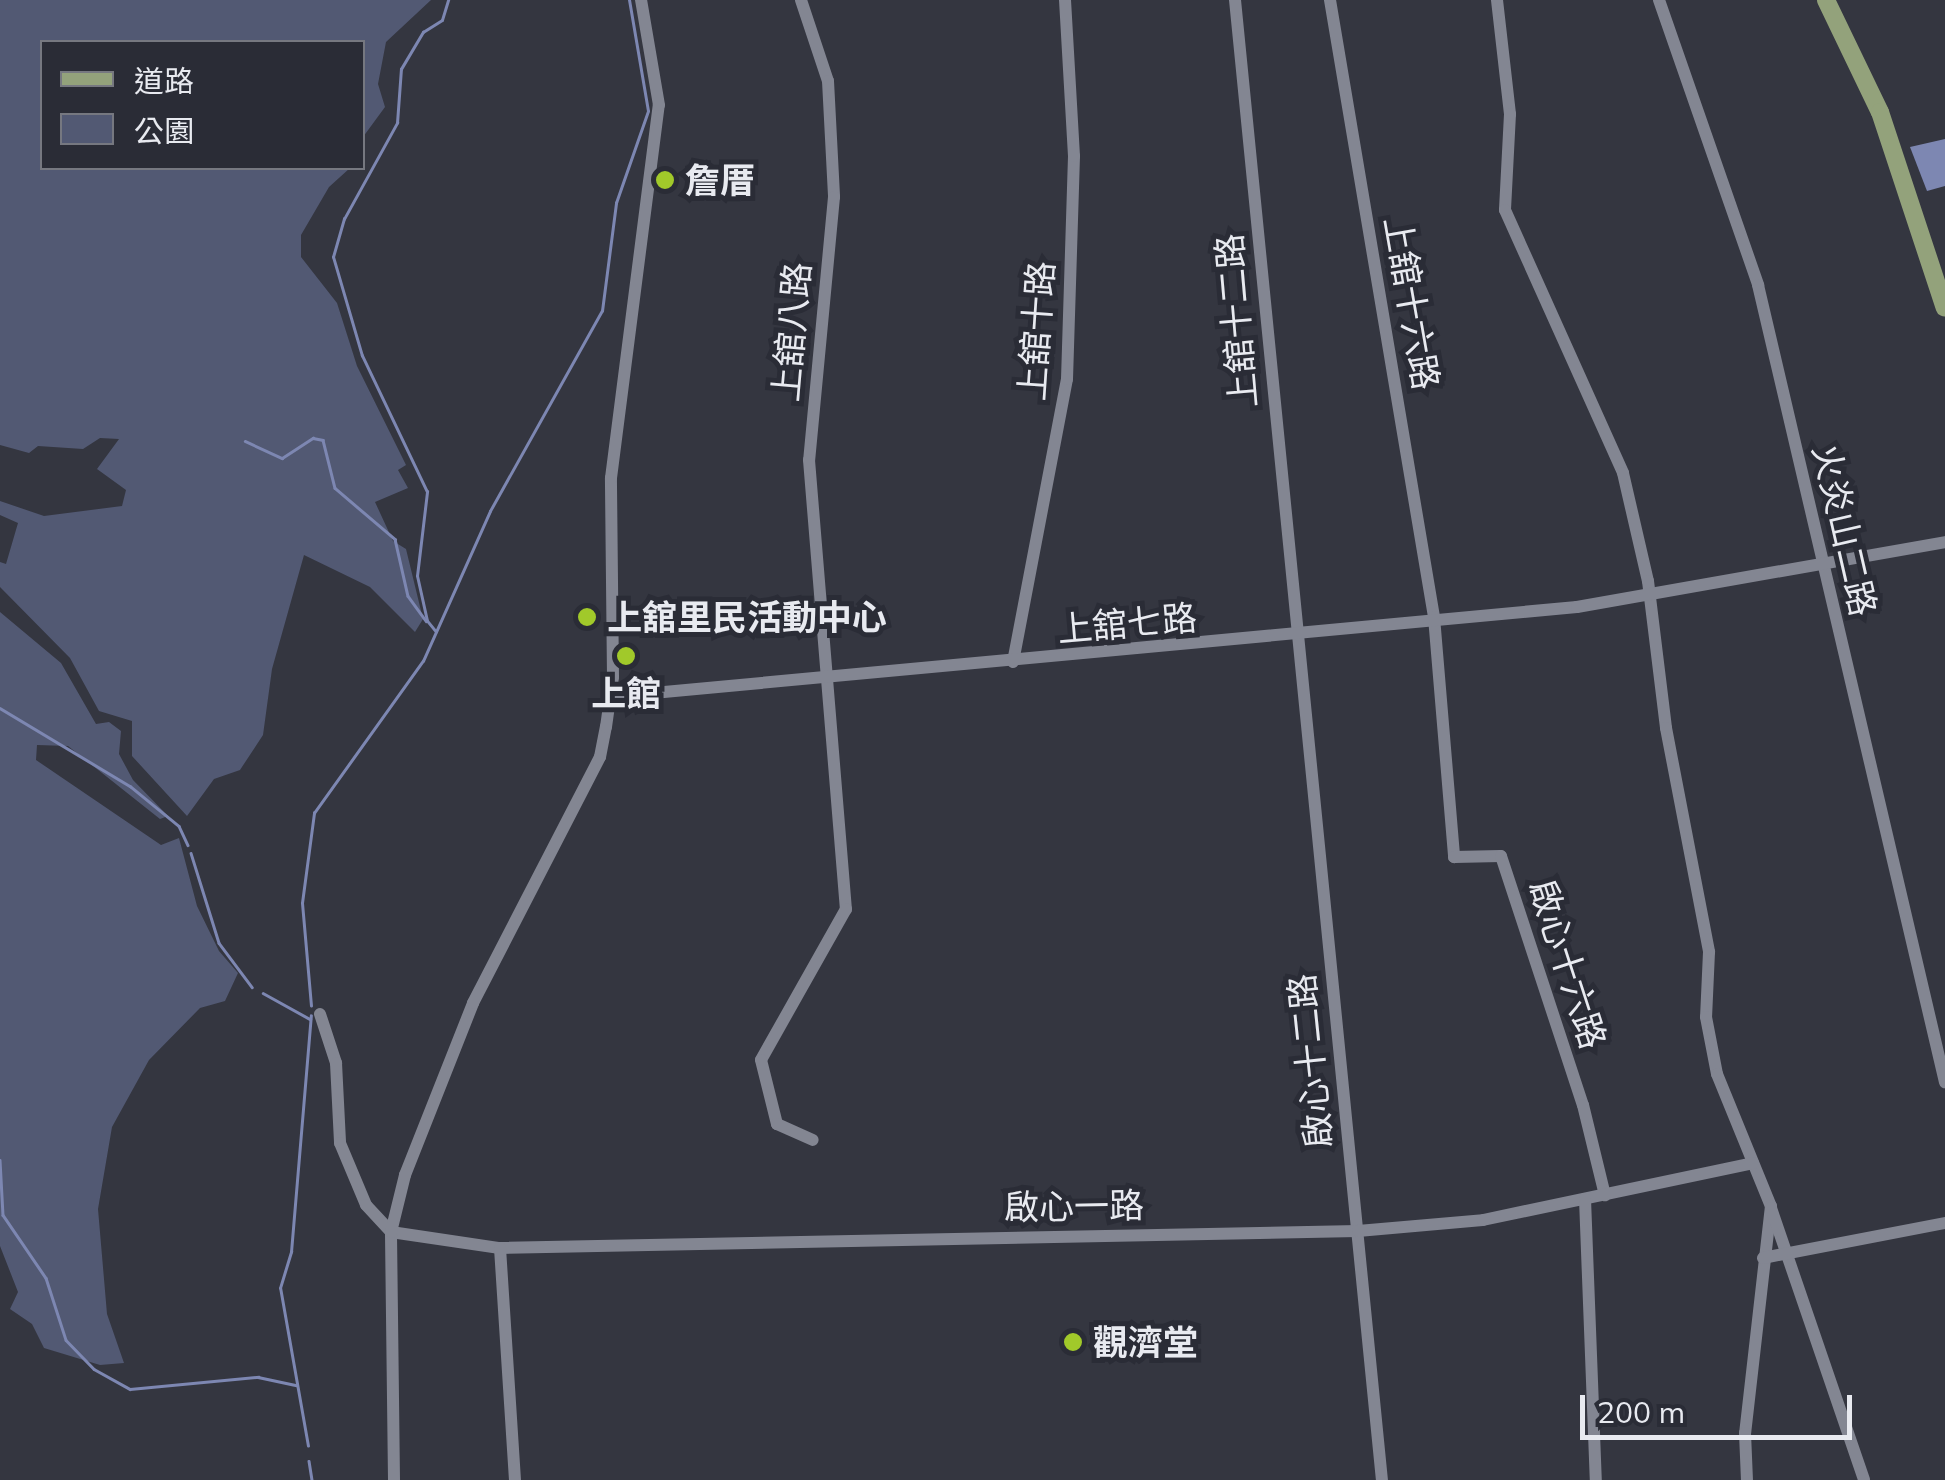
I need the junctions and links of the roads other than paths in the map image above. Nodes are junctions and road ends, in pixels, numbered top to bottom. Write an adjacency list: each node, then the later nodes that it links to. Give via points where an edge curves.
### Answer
1 (641, 0): 17 (street, via 659,105 610,478)
2 (801, 0): 16 (street, 上舘八路, via 828,80 834,198 809,460)
3 (1065, 0): 15 (street, 上舘十路, via 1074,156 1066,380)
4 (1236, 0): 14 (street, 上舘十二路)
5 (1330, 0): 13 (street, 上舘十六路)
6 (1497, 0): 12 (street, via 1510,114 1505,210 1624,473)
7 (1658, 0): 11 (street, 火炎山二路, via 1758,284)
8 (1826, 0): 9 (main road, via 1880,112)
9 (1945, 308)
10 (1945, 542): 11 (street, 上舘七路)
11 (1819, 560): 12 (street, 上舘七路); 19 (street, 火炎山二路)
12 (1648, 598): 13 (street, 上舘七路); 21 (street, via 1709,952 1706,1017 1717,1074)
13 (1434, 617): 14 (street, 上舘七路); 22 (street, 啟心十六路, via 1454,857 1501,856 1583,1105)
14 (1297, 637): 15 (street, 上舘七路); 26 (street, 啟心十二路)
15 (1014, 662): 16 (street, 上舘七路)
16 (823, 673): 17 (street, 上舘七路); 20 (street, 上舘八路, via 846,909 760,1060 777,1124)
17 (610, 697): 27 (street, via 600,756 432,1096)
18 (320, 1014): 27 (street, via 336,1064 340,1143 366,1205)
19 (1945, 1082)
20 (813, 1140)
21 (1754, 1164): 22 (street, 啟心一路); 24 (street)
22 (1605, 1195): 23 (street, 啟心一路)
23 (1584, 1199): 26 (street, 啟心一路, via 1483,1220); 34 (street)
24 (1770, 1206): 29 (street); 30 (street)
25 (1945, 1222): 29 (street)
26 (1358, 1231): 28 (street, 啟心一路); 33 (street, 啟心十二路)
27 (391, 1232): 28 (street, 啟心一路); 31 (street)
28 (500, 1248): 32 (street)
29 (1789, 1255): 30 (street); 36 (street)
30 (1763, 1258): 35 (street, via 1745,1433)
31 (394, 1480)
32 (515, 1480)
33 (1382, 1480)
34 (1596, 1480)
35 (1747, 1480)
36 (1864, 1480)

